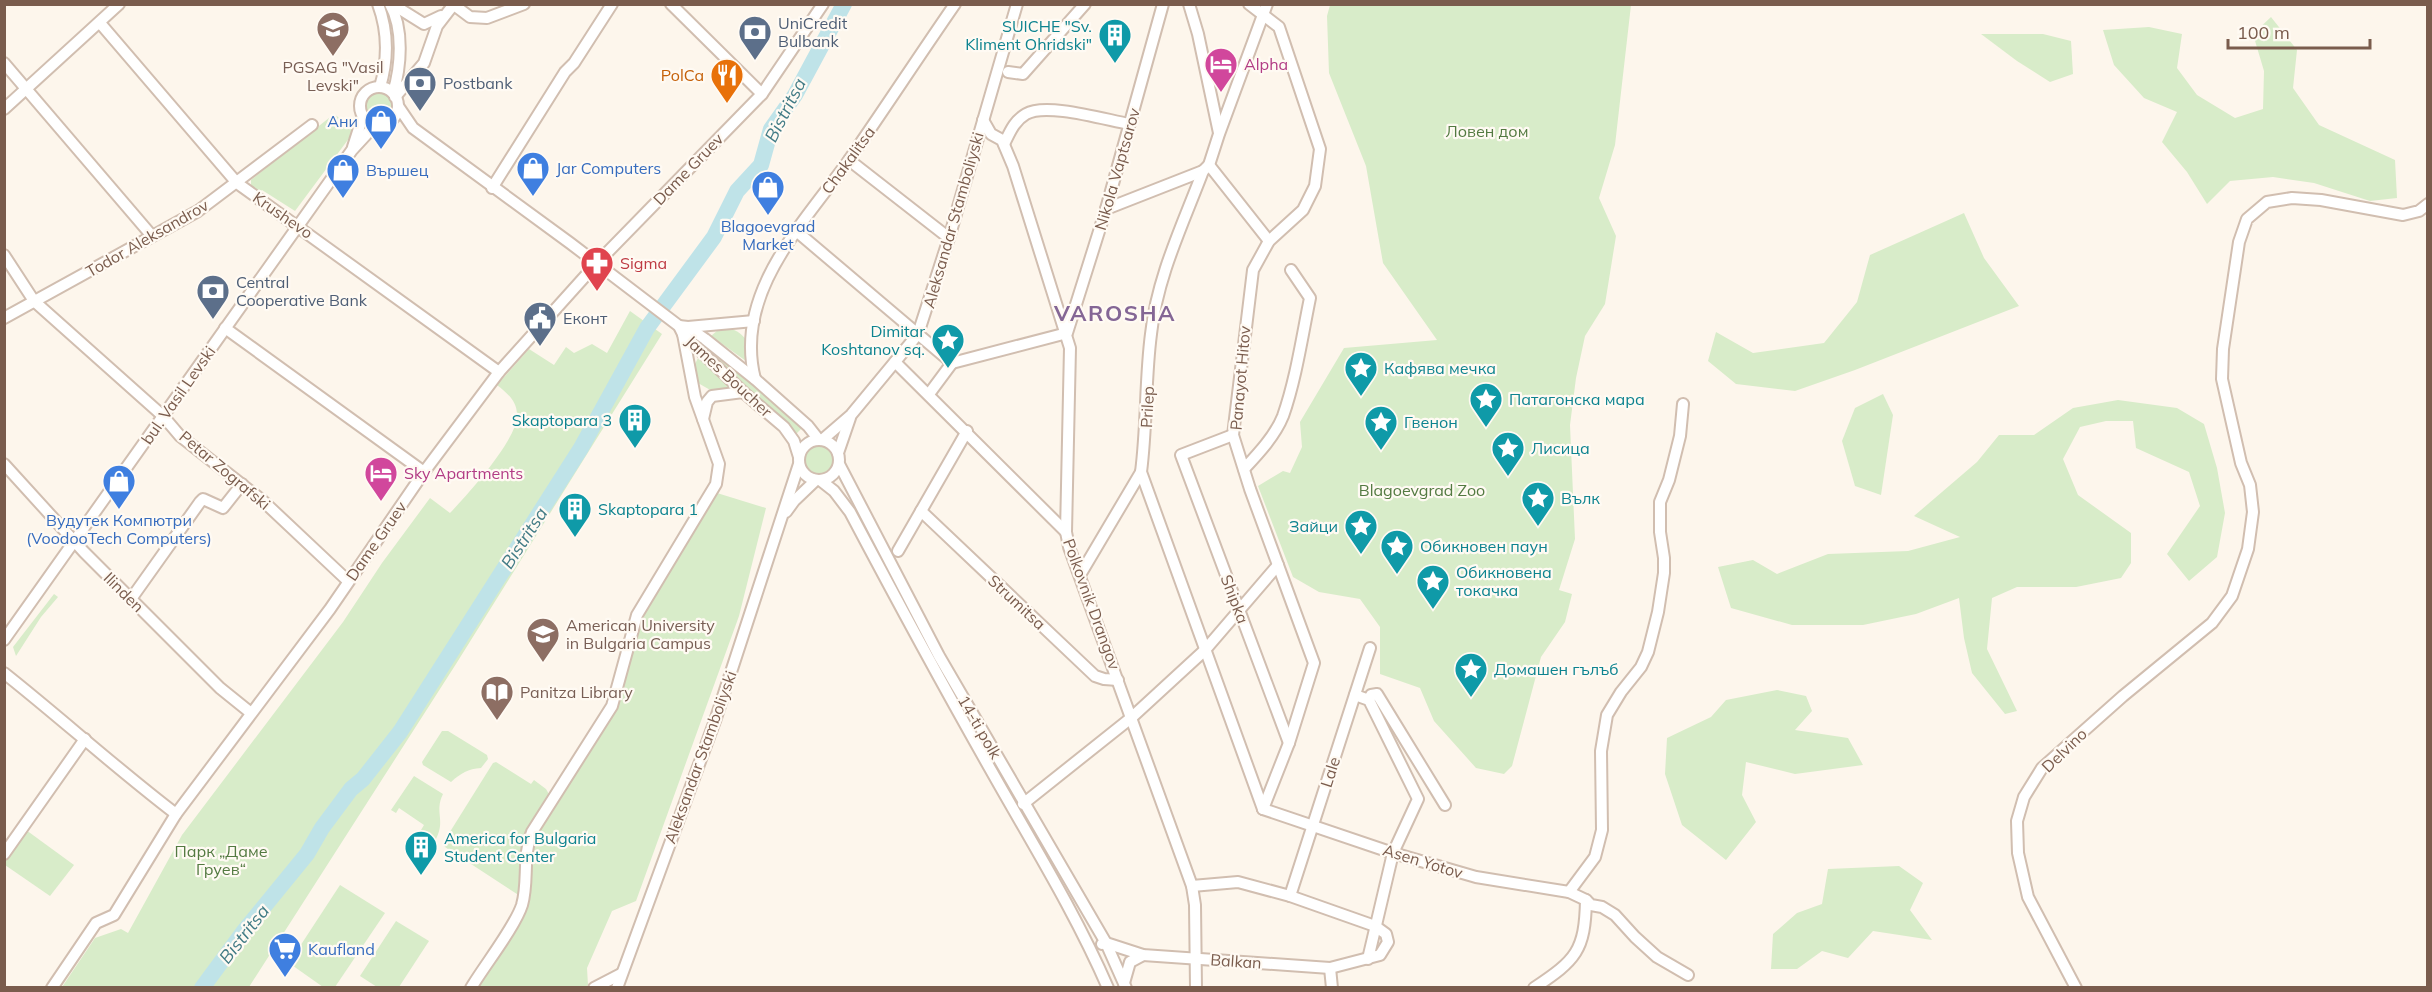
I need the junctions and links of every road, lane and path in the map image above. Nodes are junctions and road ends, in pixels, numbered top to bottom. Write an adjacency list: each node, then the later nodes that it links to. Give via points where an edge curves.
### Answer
1 (119, 4): 16 (street)
2 (378, 4): 19 (street, via 386,32)
3 (391, 4): 14 (street, via 424,24); 22 (street, via 398,29)
4 (524, 4): 14 (street, via 487,18 470,17)
5 (612, 4): 36 (street)
6 (671, 4): 21 (street)
7 (823, 4): 21 (street, Dame Gruev)
8 (955, 4): 33 (street, Chakalitsa)
9 (1017, 4): 25 (street, Aleksandar Stamboliyski)
10 (1085, 4): 18 (street, via 1023,74)
11 (1162, 4): 27 (street, Nikola Vaptsarov)
12 (1189, 4): 30 (street)
13 (1249, 4): 15 (street, Panayot Hitov)
14 (452, 7): 22 (street, via 437,26 424,63)
15 (1265, 9): 30 (street, Prilep); 43 (street, Panayot Hitov, via 1279,27 1320,149 1315,186 1304,210)
16 (100, 23): 20 (street); 35 (street, Krushevo)
17 (4, 63): 20 (street)
18 (1008, 72)
19 (380, 87): 22 (street); 24 (street, via 368,90 361,99)
20 (27, 88): 23 (street); 41 (street)
21 (762, 94): 45 (street, Dame Gruev)
22 (395, 98): 26 (street, via 395,116); 29 (street)
23 (4, 109)
24 (363, 116): 26 (street); 32 (street, bul. Vasil Levski)
25 (983, 120): 31 (street, Polkovnik Drangov, via 991,134); 42 (street, Aleksandar Stamboliyski)
26 (382, 123): 29 (street); 32 (street, bul. Vasil Levski)
27 (1130, 124): 31 (street, via 1047,110 1028,113 1013,125); 38 (street, Nikola Vaptsarov)
28 (312, 125): 35 (street, Todor Aleksandrov)
29 (413, 128): 36 (street)
30 (1219, 134): 34 (street, Prilep)
31 (1004, 144): 53 (street, Polkovnik Drangov)
32 (352, 150): 39 (street, bul. Vasil Levski)
33 (849, 160): 40 (street, Chakalitsa); 42 (street)
34 (1206, 168): 38 (street); 43 (street); 79 (street, Prilep, via 1164,273 1151,333)
35 (237, 183): 39 (street, Krushevo); 41 (street, Todor Aleksandrov, via 198,211)
36 (492, 188): 45 (street)
37 (2427, 204): 132 (street, Delvino, via 2419,211 2403,215 2292,198 2267,202 2247,219 2239,242 2226,318 2222,379 2241,463 2250,485 2253,512 2248,549 2232,596 2212,623 2042,768 2024,797 2017,821 2028,897)
38 (1106, 208): 53 (street, Nikola Vaptsarov)
39 (298, 225): 51 (street, bul. Vasil Levski); 60 (street, Krushevo)
40 (795, 230): 49 (street, Chakalitsa, via 763,290); 54 (street)
41 (152, 236): 47 (street, Todor Aleksandrov)
42 (950, 238): 54 (street, Aleksandar Stamboliyski)
43 (1269, 240): 71 (street, Panayot Hitov, via 1253,270)
44 (4, 255): 47 (street, Petar Zografski)
45 (597, 263): 52 (street); 60 (street, Dame Gruev)
46 (1291, 270): 77 (street, via 1310,297 1298,356 1282,418)
47 (34, 301): 48 (street, Todor Aleksandrov); 68 (street, Petar Zografski)
48 (4, 318)
49 (754, 321): 50 (street); 57 (street, Chakalitsa)
50 (726, 324): 52 (street); 55 (street); 57 (street, via 748,333)
51 (225, 328): 68 (street, bul. Vasil Levski); 78 (street)
52 (683, 329): 55 (street, James Boucher); 56 (street, James Boucher); 61 (street)
53 (1067, 333): 59 (street); 84 (street, Polkovnik Drangov, via 1071,366)
54 (918, 334): 58 (street, Aleksandar Stamboliyski); 59 (street)
55 (705, 339): 56 (street); 62 (street, James Boucher)
56 (699, 348): 61 (street); 63 (street, James Boucher)
57 (752, 351): 62 (street, Chakalitsa)
58 (895, 362): 64 (street); 67 (street, Aleksandar Stamboliyski)
59 (952, 363): 64 (street)
60 (499, 372): 78 (street, Dame Gruev)
61 (691, 378): 65 (street, via 704,392); 69 (street)
62 (755, 379): 72 (street, James Boucher)
63 (743, 392): 65 (street); 74 (street, James Boucher, via 784,427 794,441)
64 (929, 394): 70 (street)
65 (715, 395): 69 (street, via 707,402)
66 (1683, 404): 111 (street, via 1669,480 1660,502 1664,573 1658,612 1641,667 1607,715 1601,751 1602,830 1595,857)
67 (851, 415): 72 (street, Aleksandar Stamboliyski); 73 (street, Aleksandar Stamboliyski)
68 (163, 416): 81 (street, Petar Zografski, via 180,436); 85 (street, bul. Vasil Levski)
69 (703, 422): 125 (street, via 719,464 716,484 633,624 612,706 531,832 520,912)
70 (967, 431): 82 (street); 84 (street)
71 (1233, 435): 77 (street, Panayot Hitov); 91 (street, Shipka, via 1181,455)
72 (820, 440): 73 (street, via 830,443); 74 (street, via 805,445)
73 (838, 453): 75 (street)
74 (799, 461): 80 (street, via 805,475); 83 (street, Aleksandar Stamboliyski)
75 (839, 464): 80 (street, via 831,477); 103 (street, 14-ti polk, via 939,656)
76 (4, 465): 85 (street, Ilinden)
77 (1244, 469): 87 (street, Panayot Hitov)
78 (424, 472): 89 (street, Dame Gruev)
79 (1141, 472): 88 (street); 94 (street, Prilep)
80 (818, 480): 83 (street, Aleksandar Stamboliyski, via 794,501); 116 (street, 14-ti polk, via 834,490 850,512)
81 (242, 484): 89 (street, Petar Zografski); 90 (street, via 223,508 207,500 200,502)
82 (921, 512): 86 (street); 96 (street, Strumitsa, via 1095,676)
83 (778, 525): 121 (street, Aleksandar Stamboliyski, via 716,717)
84 (1066, 532): 88 (street, Polkovnik Drangov)
85 (74, 542): 90 (street, Ilinden); 92 (street, bul. Vasil Levski)
86 (898, 551)
87 (1278, 565): 91 (street); 102 (street, Panayot Hitov, via 1314,663)
88 (1080, 575): 96 (street, Polkovnik Drangov)
89 (348, 581): 99 (street, Dame Gruev)
90 (131, 599): 99 (street, Ilinden, via 220,688)
91 (1240, 609): 94 (street); 102 (street, Shipka)
92 (4, 640)
93 (1370, 648): 97 (street, Lale)
94 (1205, 650): 100 (street); 105 (street, Prilep)
95 (4, 673): 101 (street)
96 (1119, 680): 100 (street, Polkovnik Drangov)
97 (1355, 695): 98 (street); 107 (street, Lale)
98 (1369, 700): 104 (street, via 1371,694 1377,694); 108 (street, via 1418,799)
99 (251, 713): 106 (street, Dame Gruev)
100 (1131, 718): 103 (street); 110 (street, Polkovnik Drangov)
101 (85, 739): 106 (street); 109 (street)
102 (1289, 743): 105 (street, Panayot Hitov)
103 (1023, 804): 115 (street, 14-ti polk)
104 (1445, 805)
105 (1263, 809): 107 (street, Asen Yotov)
106 (176, 814): 124 (street, Dame Gruev, via 114,915 96,923)
107 (1313, 826): 108 (street, Asen Yotov); 112 (street, Lale)
108 (1393, 853): 111 (street, Asen Yotov, via 1476,877); 114 (street)
109 (4, 854)
110 (1192, 886): 112 (street, via 1238,882); 118 (street, Polkovnik Drangov)
111 (1569, 892): 113 (street, Asen Yotov)
112 (1290, 897): 114 (street)
113 (1586, 900): 122 (street, Asen Yotov, via 1615,915 1657,957); 131 (street, via 1585,929 1577,953 1561,970)
114 (1375, 926): 119 (street); 119 (street, via 1386,934 1389,942 1380,955)
115 (1106, 943): 116 (street); 117 (street, Balkan); 123 (street, 14-ti polk)
116 (1090, 948): 128 (street, 14-ti polk)
117 (1143, 955): 118 (street, Balkan); 123 (street, via 1130,962)
118 (1194, 958): 120 (street, Balkan); 129 (street, Polkovnik Drangov)
119 (1368, 959): 120 (street, Balkan)
120 (1330, 968): 130 (street)
121 (621, 974): 126 (street); 127 (street, Aleksandar Stamboliyski)
122 (1688, 975)
123 (1125, 985)
124 (52, 987)
125 (471, 987)
126 (594, 987)
127 (617, 987)
128 (1108, 987)
129 (1196, 987)
130 (1332, 987)
131 (1534, 987)
132 (2076, 987)

